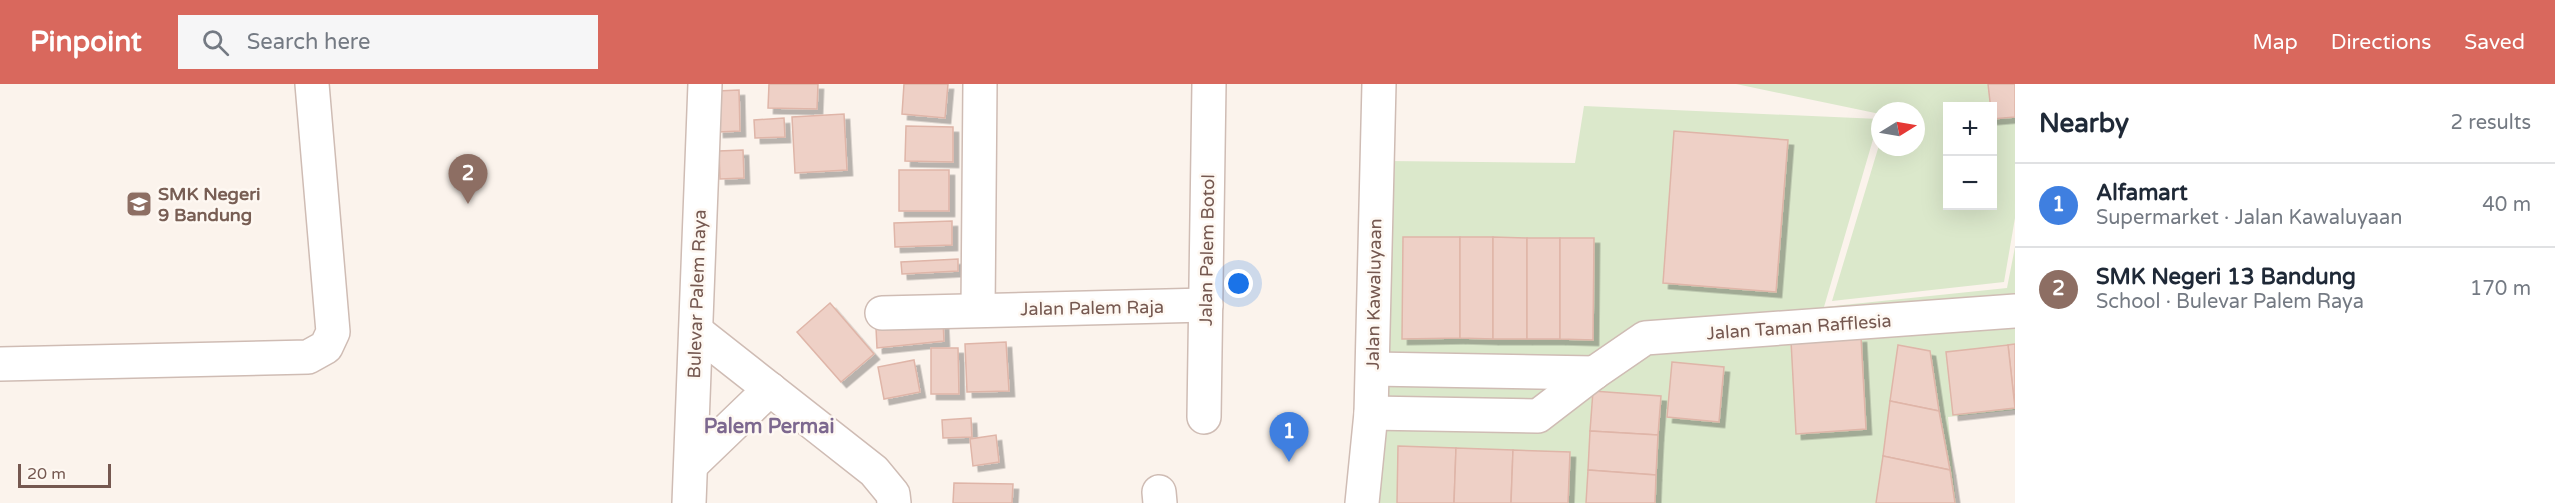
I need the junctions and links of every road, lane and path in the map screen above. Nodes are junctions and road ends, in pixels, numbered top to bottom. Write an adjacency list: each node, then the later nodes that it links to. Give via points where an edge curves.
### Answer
1 (312, 84): 11 (street, via 333,332 326,347 308,357)
2 (705, 84): 10 (street, Bulevar Palem Raya)
3 (980, 84): 7 (street)
4 (1209, 84): 6 (street, Jalan Palem Botol)
5 (1378, 84): 12 (street, Jalan Kawaluyaan)
6 (1206, 305): 7 (street, Jalan Palem Raja); 18 (street, Jalan Palem Botol)
7 (978, 310): 9 (street, Jalan Palem Raja)
8 (2015, 311): 14 (street, Jalan Taman Rafflesia, via 1645,338)
9 (882, 313)
10 (696, 331): 15 (street); 19 (street, Bulevar Palem Raya)
11 (0, 364)
12 (1372, 369): 13 (street); 16 (street, Jalan Kawaluyaan)
13 (1486, 373): 14 (street); 17 (street)
14 (1594, 373): 17 (street, Jalan Taman Rafflesia, via 1539,416)
15 (770, 389): 19 (street); 21 (street, via 873,471 892,494)
16 (1371, 413): 17 (street, Jalan Taman Rafflesia); 22 (street, Jalan Kawaluyaan)
17 (1527, 415)
18 (1204, 417)
19 (691, 465): 20 (street, Bulevar Palem Raya)
20 (689, 503)
21 (894, 503)
22 (1362, 503)

